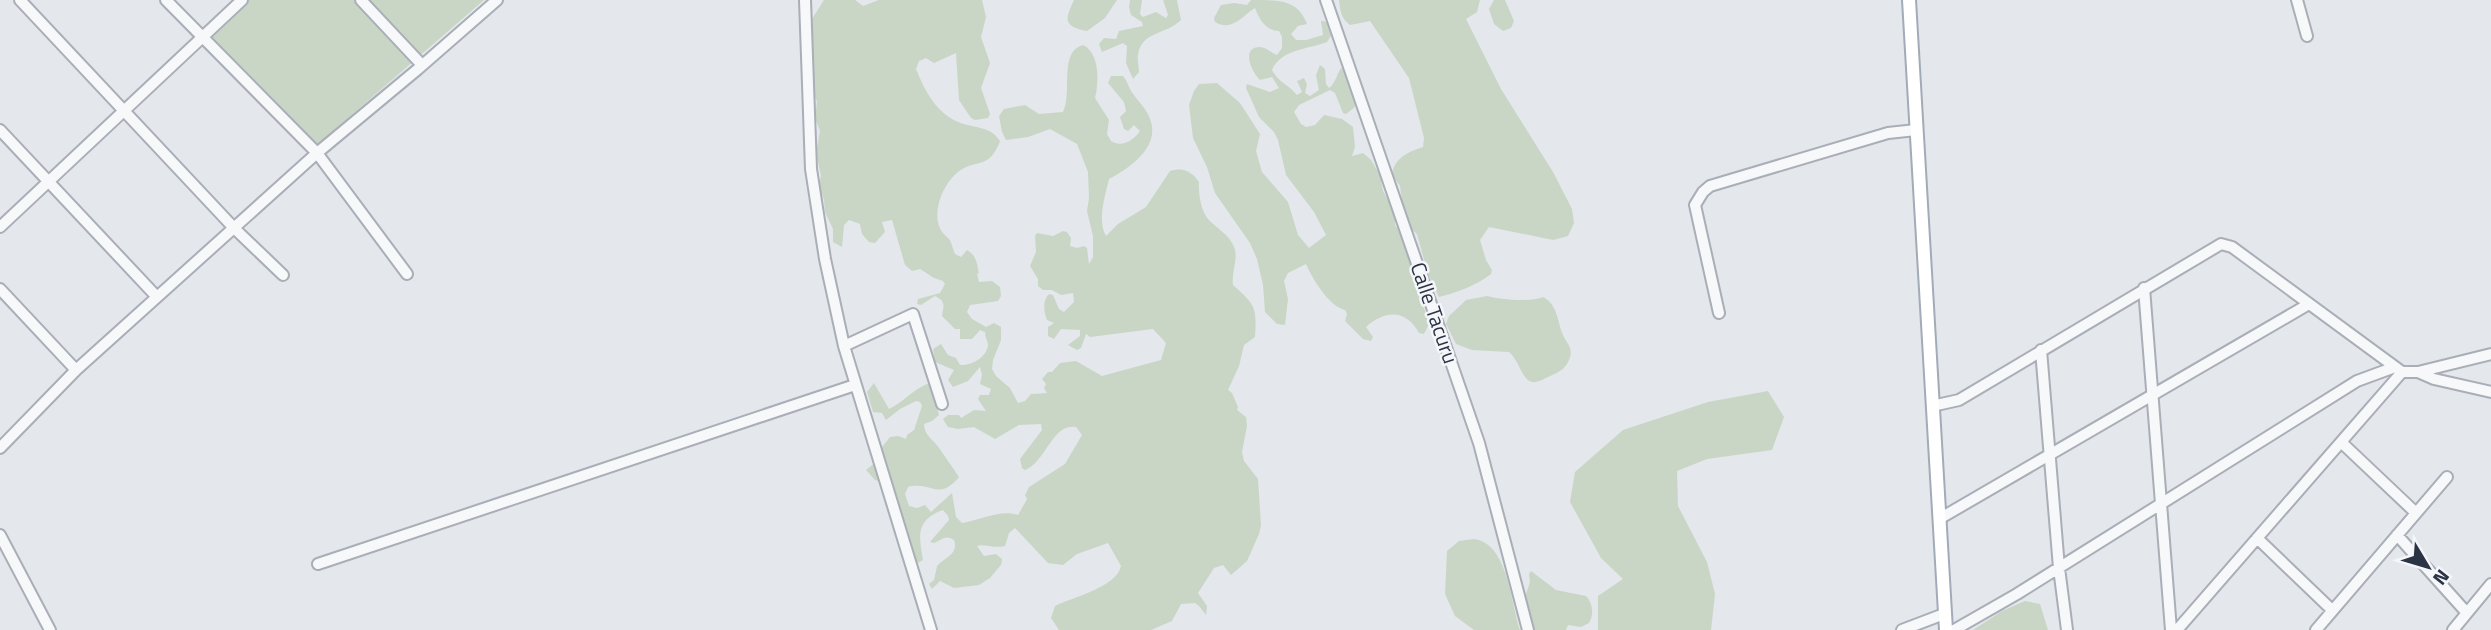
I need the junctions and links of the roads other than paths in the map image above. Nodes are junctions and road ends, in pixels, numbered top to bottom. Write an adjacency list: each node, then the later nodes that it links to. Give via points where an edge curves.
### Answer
1 (20, 0): 13 (street)
2 (166, 0): 11 (street)
3 (242, 0): 11 (street)
4 (361, 0): 12 (street)
5 (497, 0): 12 (street)
6 (805, 0): 27 (street, via 811,169)
7 (1326, 0): 56 (street, Calle Tacuru, via 1479,443)
8 (1909, 0): 15 (main road)
9 (2297, 0): 10 (street)
10 (2307, 36)
11 (204, 38): 13 (street); 16 (street)
12 (422, 65): 16 (street)
13 (124, 109): 17 (street); 19 (street)
14 (0, 130): 17 (street)
15 (1916, 130): 26 (street, via 1875,137 1703,192 1695,205); 37 (main road)
16 (317, 153): 19 (street); 20 (street)
17 (49, 181): 18 (street); 24 (street)
18 (0, 227)
19 (234, 228): 21 (street); 24 (street)
20 (407, 274)
21 (283, 275)
22 (2144, 288): 25 (street, via 2221,244 2232,247); 28 (street); 35 (street)
23 (0, 289): 30 (street)
24 (157, 297): 30 (street)
25 (2309, 304): 31 (street); 35 (street)
26 (1719, 313)
27 (844, 346): 33 (street); 36 (street, via 913,314)
28 (2041, 350): 37 (street, via 1959,400); 40 (street)
29 (2491, 354): 32 (street)
30 (76, 370): 38 (street)
31 (2399, 370): 32 (street); 39 (street); 42 (street, via 2357,381)
32 (2418, 372): 34 (street)
33 (855, 385): 48 (street); 55 (street)
34 (2491, 392)
35 (2153, 394): 40 (street); 42 (street)
36 (942, 404)
37 (1932, 406): 44 (main road)
38 (2, 442)
39 (2342, 442): 43 (street); 47 (street)
40 (2050, 454): 44 (street); 49 (street)
41 (2446, 477): 43 (street)
42 (2161, 504): 49 (street); 61 (street)
43 (2416, 513): 46 (street)
44 (1939, 519): 53 (main road)
45 (0, 535): 54 (street)
46 (2397, 535): 51 (street); 52 (street)
47 (2257, 538): 51 (street); 62 (street)
48 (318, 564)
49 (2059, 568): 59 (street); 60 (street)
50 (2491, 584): 52 (street)
51 (2332, 610): 63 (street)
52 (2467, 613): 64 (street)
53 (1944, 614): 57 (street); 58 (main road)
54 (50, 630)
55 (931, 630)
56 (1528, 630)
57 (1902, 630)
58 (1946, 630)
59 (1954, 630)
60 (2067, 630)
61 (2171, 630)
62 (2177, 630)
63 (2316, 630)
64 (2453, 630)

